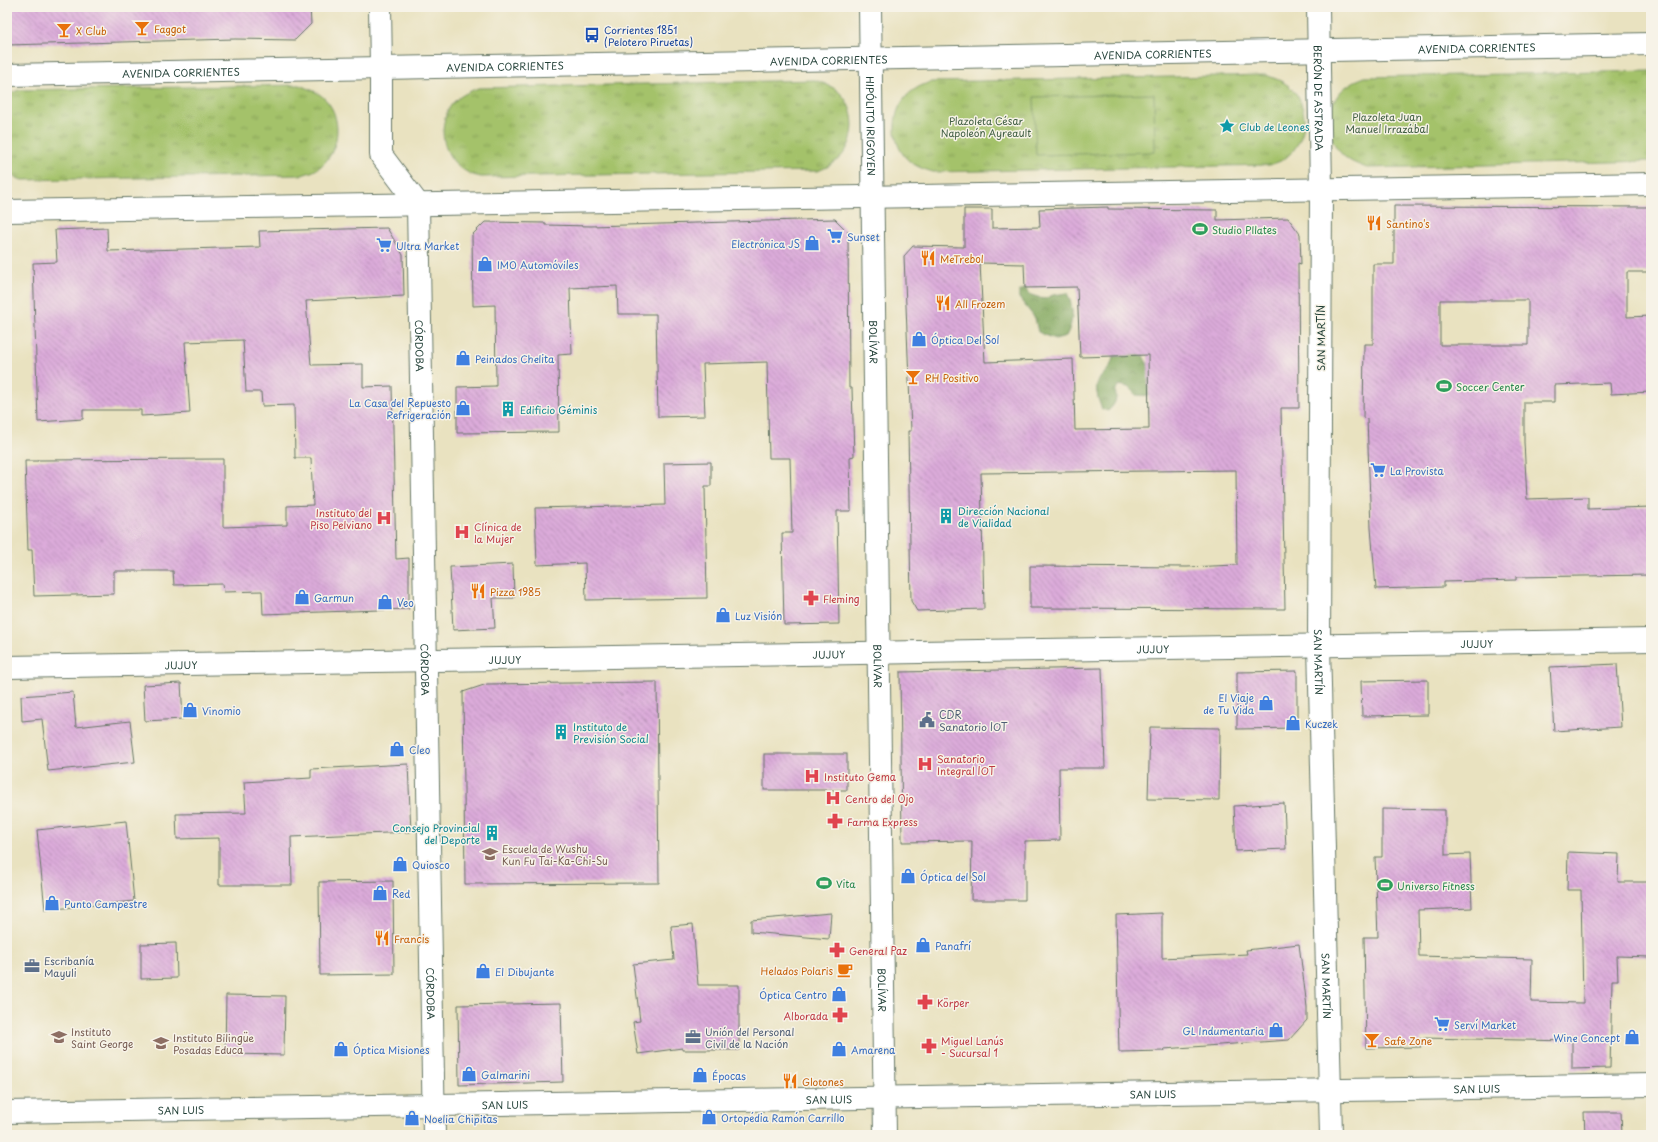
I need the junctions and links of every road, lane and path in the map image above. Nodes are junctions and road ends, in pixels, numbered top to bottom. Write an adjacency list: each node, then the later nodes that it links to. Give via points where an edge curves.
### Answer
1 (380, 7): 7 (street)
2 (870, 7): 6 (street, HIPÓLITO IRIGOYEN)
3 (1318, 7): 5 (street, BERÓN DE ASTRADA)
4 (1651, 44): 5 (street, AVENIDA CORRIENTES)
5 (1318, 51): 6 (street, AVENIDA CORRIENTES); 10 (street, BERÓN DE ASTRADA)
6 (871, 59): 7 (street, AVENIDA CORRIENTES); 11 (street, HIPÓLITO IRIGOYEN)
7 (381, 68): 8 (street, AVENIDA CORRIENTES); 12 (street, via 381,156)
8 (7, 75)
9 (1651, 184): 10 (street)
10 (1321, 190): 11 (street); 15 (street, SAN MARTÍN)
11 (874, 196): 12 (street); 16 (street, BOLÍVAR)
12 (418, 204): 13 (street); 17 (street, CÓRDOBA)
13 (7, 211)
14 (1651, 640): 15 (street, JUJUY)
15 (1319, 645): 16 (street, JUJUY); 20 (street, SAN MARTÍN)
16 (878, 652): 17 (street, JUJUY); 21 (street, BOLÍVAR)
17 (426, 660): 18 (street, JUJUY); 22 (street, CÓRDOBA)
18 (7, 667)
19 (1651, 1085): 20 (street, SAN LUIS)
20 (1330, 1090): 21 (street, SAN LUIS); 26 (street, SAN MARTÍN)
21 (884, 1097): 22 (street, SAN LUIS); 25 (street, BOLÍVAR)
22 (434, 1104): 23 (street, SAN LUIS); 24 (street, CÓRDOBA)
23 (7, 1112)
24 (434, 1135)
25 (885, 1135)
26 (1330, 1135)

